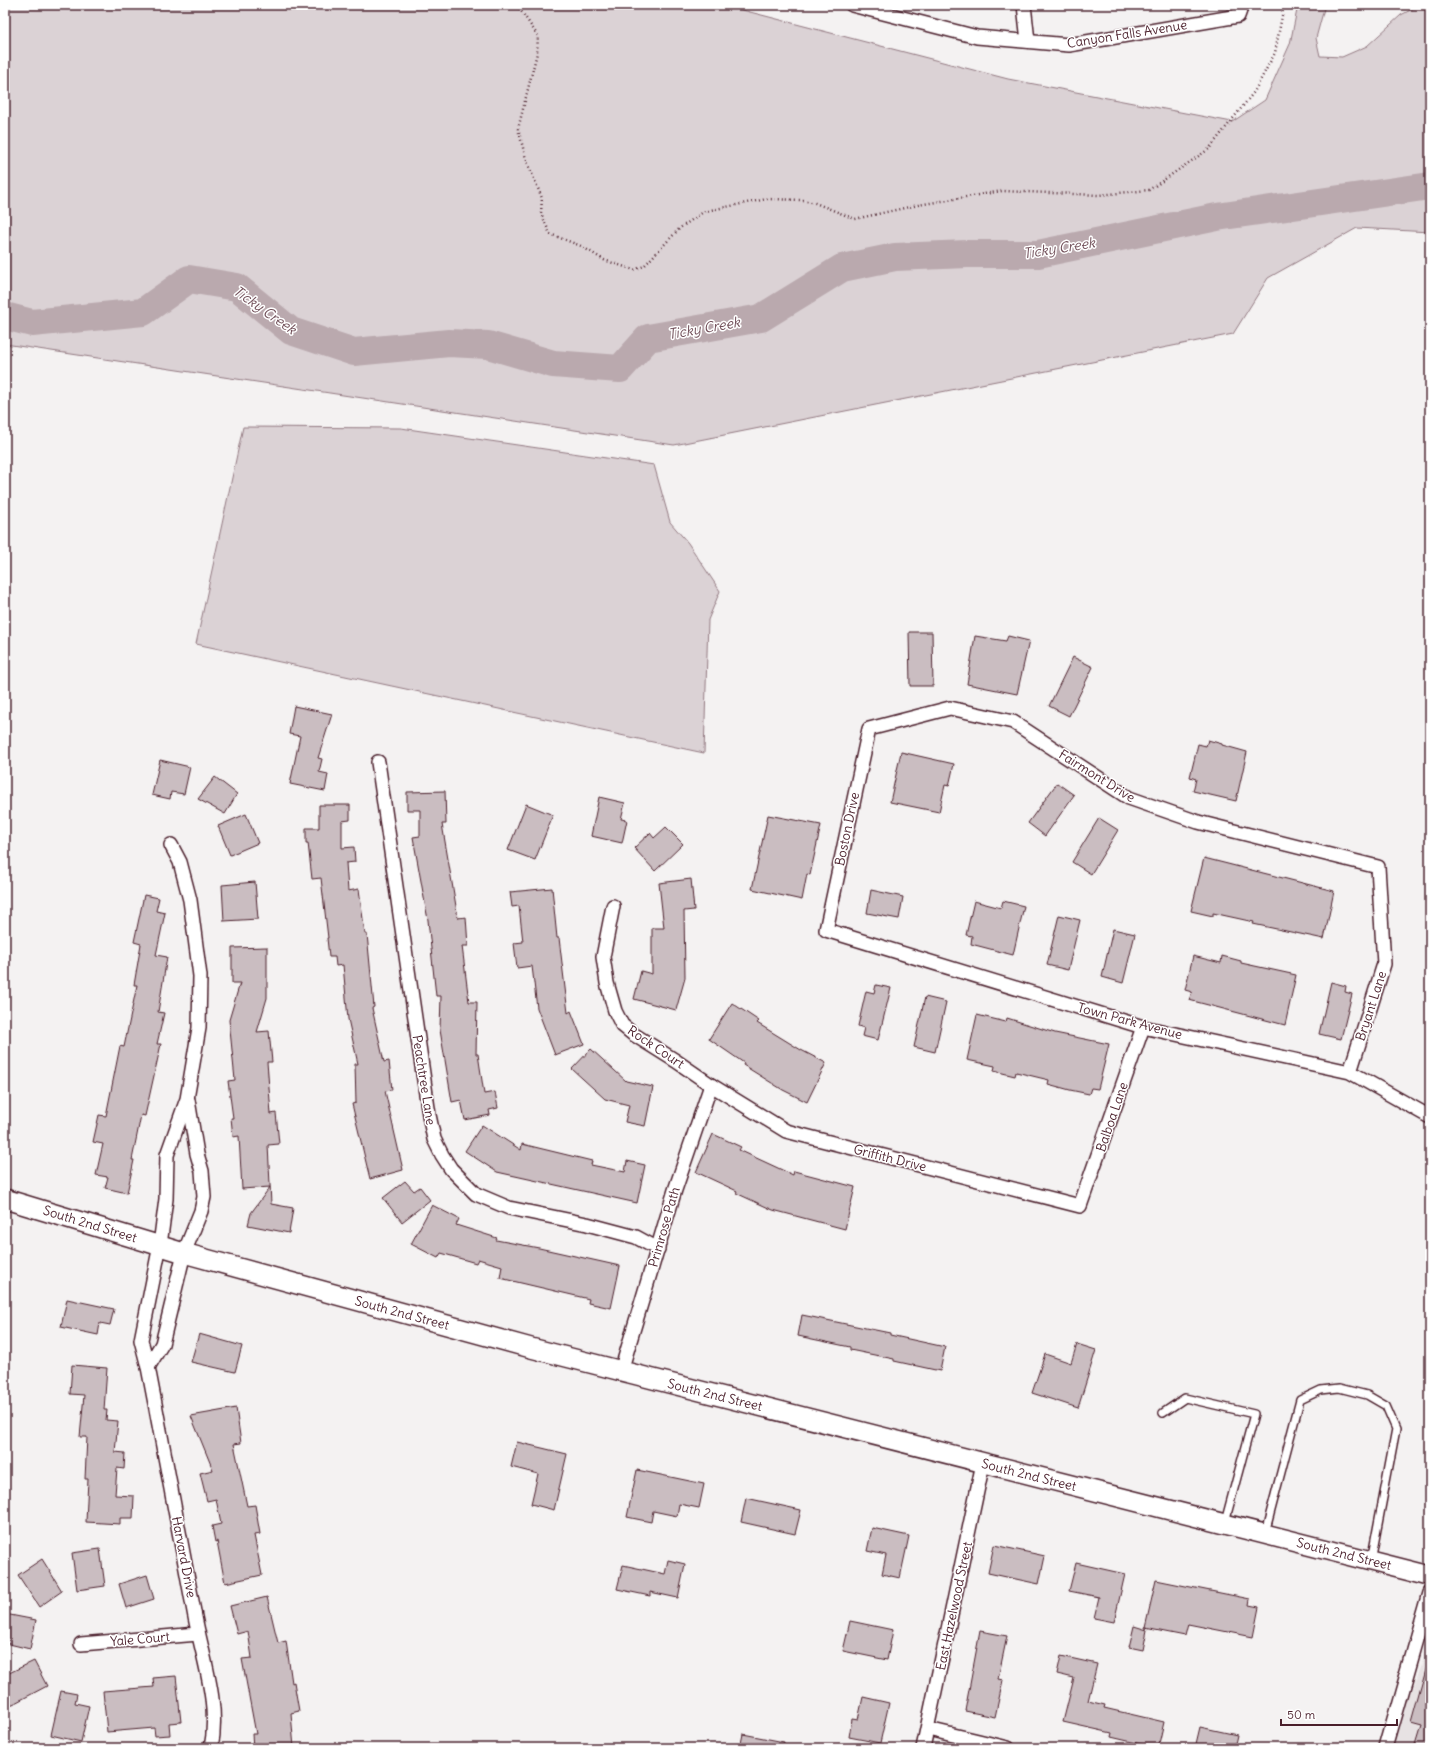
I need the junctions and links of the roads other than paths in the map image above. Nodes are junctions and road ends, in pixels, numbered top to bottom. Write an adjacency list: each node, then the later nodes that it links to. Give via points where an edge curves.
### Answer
1 (852, 5): 4 (street, Canyon Falls Avenue, via 977,37)
2 (1024, 5): 4 (street)
3 (1240, 10): 4 (street, Canyon Falls Avenue, via 1069,45)
4 (1028, 41)
5 (869, 729): 8 (street, Fairmont Drive, via 950,708 1013,722 1129,798 1198,822); 10 (street, Boston Drive)
6 (378, 762): 19 (street, Peachtree Lane, via 429,1115 434,1139 442,1155 463,1182 476,1194 492,1202 636,1237)
7 (171, 845): 14 (street, via 180,862 190,900 200,976 199,1028)
8 (1378, 867): 12 (street, Bryant Lane, via 1384,964)
9 (613, 906): 13 (street, Rock Court, via 603,957 607,983 622,1025)
10 (826, 930): 11 (street, Town Park Avenue)
11 (1143, 1027): 12 (street, Town Park Avenue); 17 (street, Balboa Lane)
12 (1350, 1072): 15 (street, Town Park Avenue)
13 (711, 1085): 17 (street, Griffith Drive, via 786,1131); 19 (street, Primrose Path)
14 (187, 1099): 18 (street, Harvard Drive, via 167,1155 166,1199); 20 (street, via 202,1172 204,1197)
15 (1430, 1117)
16 (5, 1199): 18 (main road, South 2nd Street)
17 (1080, 1206)
18 (160, 1245): 20 (main road, South 2nd Street); 21 (street, Harvard Drive, via 141,1340)
19 (658, 1249): 22 (street, Primrose Path)
20 (184, 1252): 21 (street, via 162,1344); 22 (main road, South 2nd Street)
21 (148, 1367): 30 (street, Harvard Drive)
22 (621, 1371): 24 (main road, South 2nd Street)
23 (1163, 1412): 25 (lane, via 1185,1398 1254,1414)
24 (983, 1463): 25 (main road, South 2nd Street); 32 (street, East Hazelwood Street)
25 (1224, 1524): 26 (main road, South 2nd Street)
26 (1265, 1534): 27 (main road, South 2nd Street); 27 (lane, via 1300,1400 1321,1390 1339,1388 1367,1395 1386,1406 1396,1429)
27 (1371, 1561): 28 (main road, South 2nd Street)
28 (1430, 1576)
29 (1430, 1594): 36 (street)
30 (198, 1634): 31 (street, Yale Court); 33 (street, Harvard Drive, via 212,1700)
31 (81, 1644)
32 (928, 1728): 34 (street, East Hazelwood Street); 35 (street)
33 (211, 1748)
34 (923, 1748)
35 (1008, 1748)
36 (1386, 1748)

